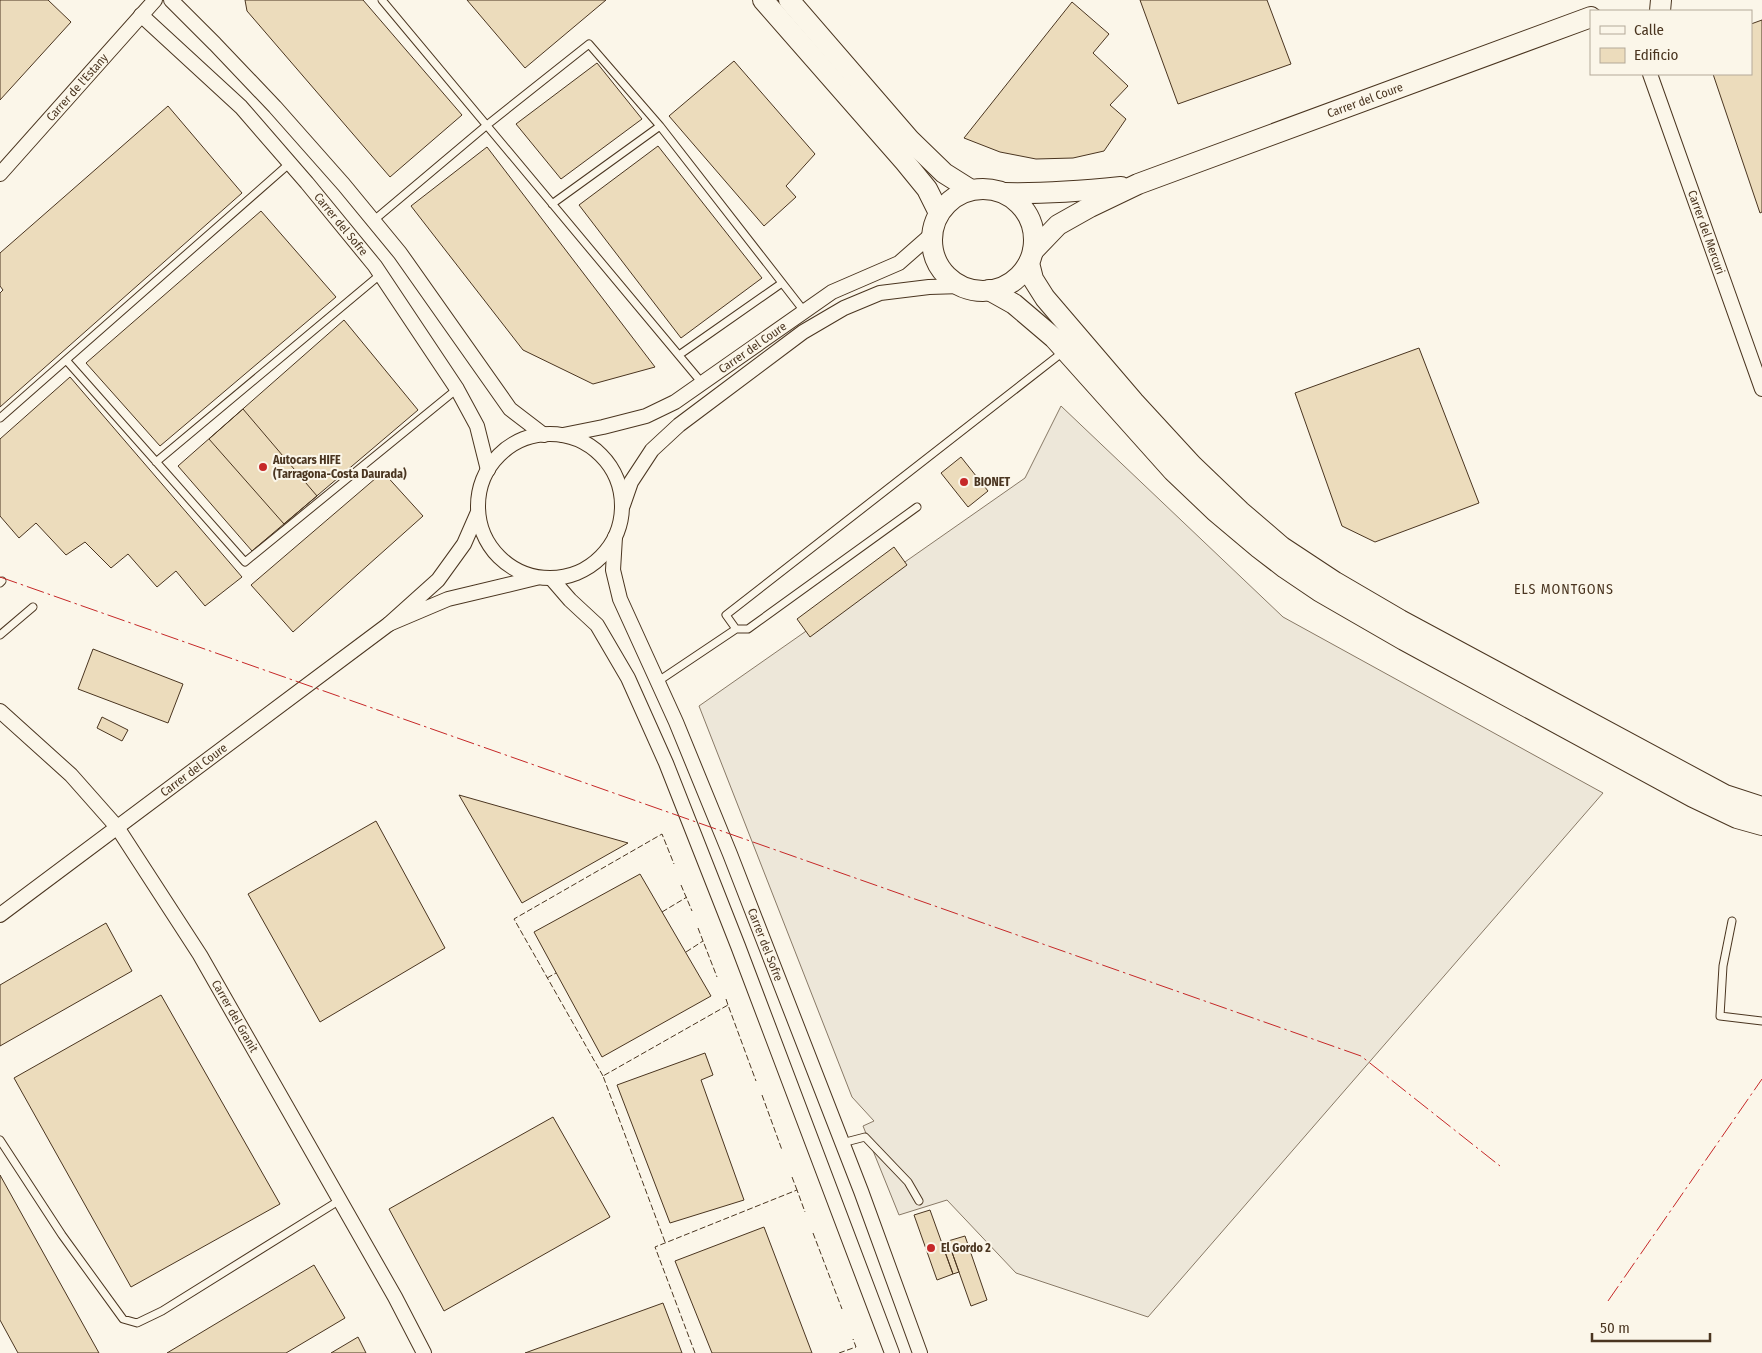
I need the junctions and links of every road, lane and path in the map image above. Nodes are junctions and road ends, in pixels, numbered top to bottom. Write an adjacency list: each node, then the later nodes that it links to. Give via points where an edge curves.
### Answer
1 (155, 0): 6 (street, Carrer de l'Estany)
2 (171, 0): 18 (street, via 274,107)
3 (382, 0): 9 (lane)
4 (763, 0): 17 (main road, via 905,162 927,189)
5 (789, 0): 14 (main road, via 910,140 944,173)
6 (141, 15): 11 (street, Carrer del Sofre, via 241,107); 12 (street, Carrer de l'Estany)
7 (1590, 17): 13 (main road, Carrer del Coure)
8 (1650, 75): 31 (street, Carrer del Mercuri)
9 (487, 125): 10 (lane, via 589,44); 16 (lane); 18 (lane)
10 (660, 126): 16 (lane); 22 (lane)
11 (290, 163): 21 (street, Carrer del Sofre); 28 (lane)
12 (0, 174)
13 (1138, 184): 15 (main road, Carrer del Coure, via 1081,192); 20 (main road, Carrer del Coure, via 1058,225)
14 (971, 190): 15 (main road); 17 (main road, via 951,200)
15 (1004, 193): 20 (main road, via 1022,206 1030,218 1034,239)
16 (552, 204): 27 (lane)
17 (939, 213): 19 (main road)
18 (373, 221): 33 (street, via 406,261 510,410)
19 (932, 234): 23 (main road, via 936,258 943,272); 25 (street, Carrer del Coure, via 899,263 832,292)
20 (1031, 257): 24 (main road, via 1014,280 1001,288); 48 (main road, via 1033,279 1045,298 1134,402 1192,465 1282,546 1400,620 1725,795)
21 (381, 274): 30 (street, Carrer del Sofre); 35 (lane)
22 (782, 283): 25 (lane); 27 (lane)
23 (962, 286): 24 (main road); 38 (street, Carrer del Coure, via 880,294 844,308 803,332 679,424 652,450 631,482)
24 (989, 290): 26 (main road, via 1028,314)
25 (804, 311): 29 (street, Carrer del Coure)
26 (1066, 351): 44 (lane, via 726,615); 49 (main road, via 1173,470 1215,511 1285,568 1404,640 1686,793 1737,818)
27 (679, 355): 29 (lane)
28 (66, 360): 32 (lane); 35 (lane)
29 (702, 383): 34 (street, Carrer del Coure, via 675,402 646,416)
30 (457, 389): 35 (lane, via 244,562); 36 (street, Carrer del Sofre, via 477,426)
31 (1762, 389)
32 (0, 418)
33 (544, 435): 34 (street); 36 (street, via 509,447)
34 (561, 436): 38 (street, via 579,441 605,461 617,481)
35 (156, 462)
36 (488, 470): 39 (street, via 480,487)
37 (917, 507): 44 (lane, via 748,630)
38 (622, 508): 40 (street)
39 (478, 512): 41 (street, via 486,540 506,564 530,576); 43 (street, Carrer del Coure, via 464,544 438,580)
40 (615, 537): 41 (street, via 588,567 572,575); 46 (street, Carrer del Sofre, via 613,570 620,599)
41 (546, 577): 43 (street, Carrer del Coure, via 448,599); 59 (street, Carrer del Sofre, via 597,625 628,678 666,763)
42 (33, 607): 45 (lane)
43 (389, 624): 50 (street, Carrer del Coure)
44 (736, 629): 46 (lane)
45 (0, 635)
46 (657, 682): 55 (street, Carrer del Sofre, via 730,854)
47 (0, 711): 50 (street, Carrer del Granit, via 71,775)
48 (1762, 807)
49 (1762, 825)
50 (117, 827): 51 (street, Carrer del Coure); 56 (street, Carrer del Granit, via 200,956)
51 (0, 915)
52 (1732, 921): 53 (lane, via 1723,966 1720,1016)
53 (1762, 1021)
54 (0, 1140): 56 (lane, via 62,1235 123,1319 137,1322 162,1310)
55 (842, 1142): 57 (lane, via 865,1137 908,1182); 60 (street, Carrer del Sofre)
56 (340, 1200): 58 (street, Carrer del Granit)
57 (919, 1201)
58 (424, 1353)
59 (892, 1353)
60 (920, 1353)

